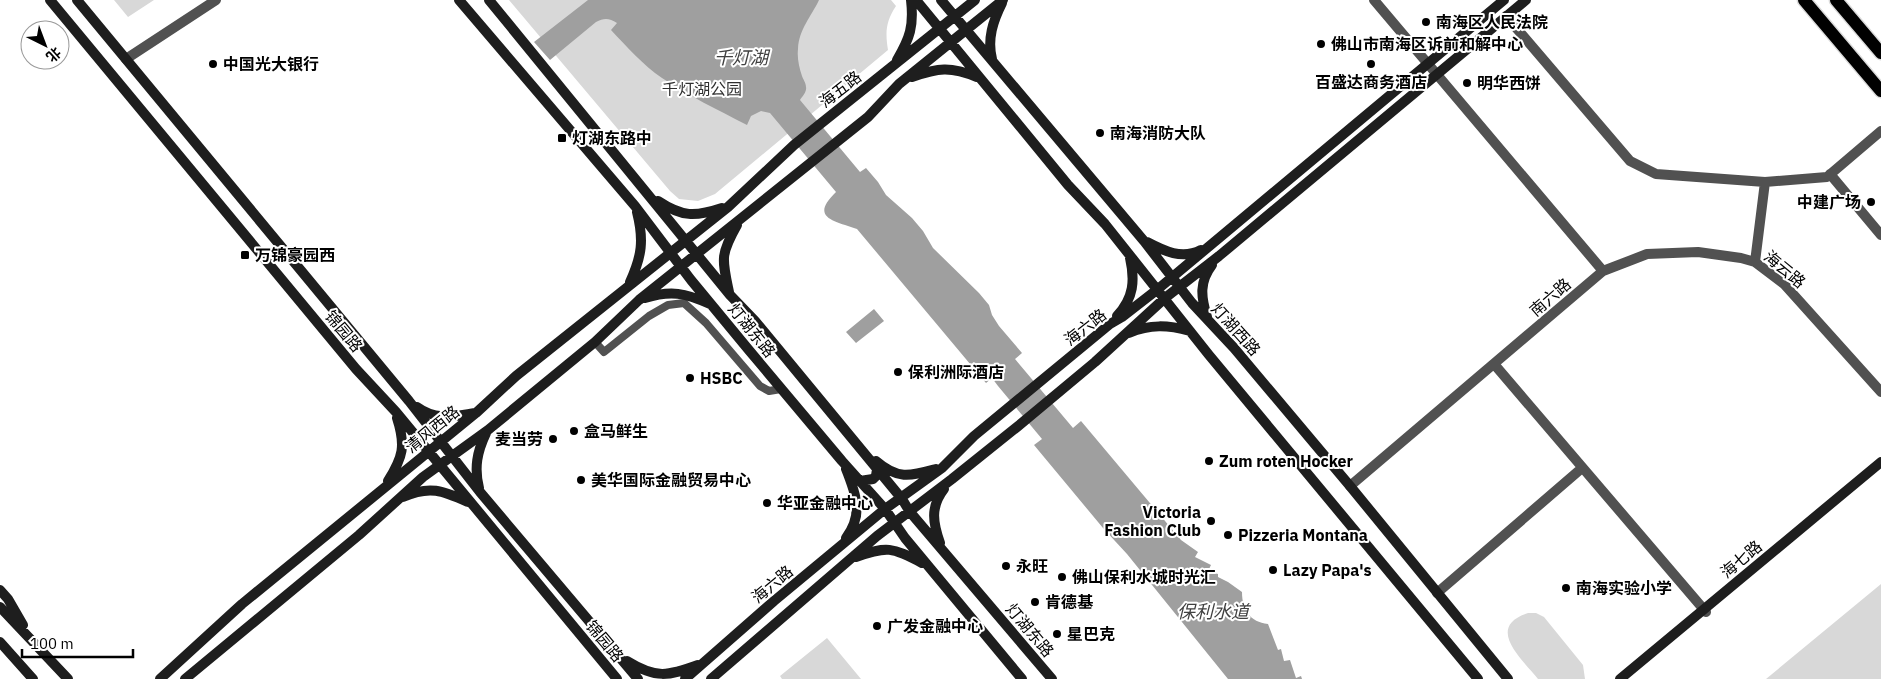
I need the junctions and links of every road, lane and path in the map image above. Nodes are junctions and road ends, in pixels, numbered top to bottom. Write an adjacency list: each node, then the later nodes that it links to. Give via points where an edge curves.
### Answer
1 (50, 0): 65 (main road, 锦园路, via 356,369)
2 (77, 0): 22 (main road)
3 (216, 0): 22 (street)
4 (459, 0): 34 (main road, 灯湖东路)
5 (489, 0): 33 (main road, 灯湖东路)
6 (911, 0): 25 (main road, via 912,27)
7 (916, 0): 18 (main road)
8 (941, 0): 16 (main road, 灯湖西路)
9 (976, 0): 16 (main road, 海五路)
10 (1003, 0): 19 (main road, 清风西路); 23 (main road, via 991,32)
11 (1374, 0): 24 (street)
12 (1504, 0): 24 (main road, 海六路)
13 (1526, 0): 17 (main road, 海六路)
14 (1804, 0): 29 (highway)
15 (1836, 0): 21 (highway)
16 (955, 16): 18 (main road, 海五路); 19 (main road, 灯湖西路)
17 (1506, 16): 26 (main road, 海六路); 32 (street, via 1630,161 1656,174)
18 (940, 29): 20 (main road); 25 (main road, 海五路)
19 (967, 29): 20 (main road, 清风西路); 23 (main road, 灯湖西路)
20 (950, 43): 27 (main road); 28 (main road, 清风西路)
21 (1881, 53)
22 (126, 59): 64 (main road)
23 (993, 62): 39 (main road, 灯湖西路)
24 (1428, 64): 26 (street); 40 (main road, 海六路)
25 (894, 66): 35 (main road, 海五路, via 794,145)
26 (1437, 74): 44 (main road, 海六路); 47 (street)
27 (978, 77): 28 (main road, via 946,68); 43 (main road)
28 (906, 79): 36 (main road, 清风西路, via 868,117)
29 (1881, 92)
30 (1881, 131): 31 (street)
31 (1830, 174): 32 (street); 37 (street)
32 (1765, 182): 45 (street)
33 (649, 195): 35 (main road, via 673,211 686,214); 38 (main road, 灯湖东路)
34 (635, 206): 41 (main road, 灯湖东路); 49 (main road, via 642,231 641,247 638,264)
35 (728, 207): 38 (main road, 清风西路)
36 (740, 220): 42 (main road, 清风西路); 52 (main road, via 722,258)
37 (1881, 235)
38 (686, 240): 41 (main road, 清风西路); 42 (main road, 灯湖东路)
39 (1144, 241): 40 (main road, via 1167,253 1182,254 1196,253); 48 (main road, 灯湖西路)
40 (1211, 245): 48 (main road, 海六路)
41 (670, 252): 46 (main road, 灯湖东路); 49 (main road, 清风西路)
42 (697, 254): 46 (main road, 清风西路); 52 (main road, 灯湖东路)
43 (1129, 254): 51 (main road); 57 (main road, via 1134,278 1132,289 1127,302)
44 (1219, 256): 50 (main road, 海六路); 56 (main road, via 1207,272 1202,286)
45 (1755, 262): 47 (street, 海云路, via 1698,252 1647,254); 63 (street, 海云路, via 1784,284)
46 (680, 266): 54 (main road, 清风西路); 55 (main road, 灯湖东路)
47 (1603, 271): 61 (street, 南六路)
48 (1172, 278): 50 (main road, 灯湖西路); 51 (main road, 海六路)
49 (628, 286): 66 (main road, 清风西路, via 516,376)
50 (1179, 287): 53 (main road, 海六路); 56 (main road, 灯湖西路)
51 (1158, 289): 53 (main road); 57 (main road, 海六路)
52 (730, 295): 69 (main road, 灯湖东路, via 756,321)
53 (1165, 298): 58 (main road); 59 (main road, 海六路)
54 (639, 300): 55 (main road, via 672,292 692,296); 60 (main road, 清风西路)
55 (714, 307): 62 (main road, 灯湖东路)
56 (1207, 318): 81 (main road, 灯湖西路)
57 (1110, 324): 76 (main road, 海六路, via 974,436)
58 (1190, 331): 59 (main road, via 1156,326); 112 (main road)
59 (1121, 336): 79 (main road, 海六路, via 1095,362)
60 (595, 342): 62 (street, via 604,352 649,316 668,306 684,303 706,322 760,386 769,390); 67 (main road, 清风西路)
61 (1494, 364): 77 (street); 81 (street, 南六路)
62 (781, 389): 72 (main road, 灯湖东路)
63 (1881, 392)
64 (410, 401): 66 (main road, via 431,415 443,418); 68 (main road, 锦园路)
65 (396, 412): 70 (main road, 锦园路); 82 (main road, via 402,453)
66 (476, 413): 68 (main road, 清风西路)
67 (488, 430): 71 (main road, 清风西路); 83 (main road, via 476,463)
68 (440, 442): 70 (main road, 清风西路); 71 (main road, 锦园路)
69 (859, 447): 76 (main road, via 888,471 898,475); 78 (main road, 灯湖东路)
70 (428, 452): 74 (main road, 锦园路); 82 (main road, 清风西路)
71 (452, 456): 74 (main road, 清风西路); 83 (main road, 锦园路)
72 (842, 461): 80 (main road, 灯湖东路); 90 (main road, via 857,503 852,529)
73 (1881, 462): 97 (main road, 海七路)
74 (438, 465): 84 (main road, 清风西路); 86 (main road, 锦园路)
75 (1881, 467): 97 (main road, 海七路)
76 (942, 468): 85 (main road, 海六路)
77 (1582, 468): 95 (street); 97 (street)
78 (876, 469): 80 (main road, via 873,479); 85 (main road, 灯湖东路)
79 (952, 479): 88 (main road, 海六路); 91 (main road, via 938,497 934,509 933,521)
80 (860, 481): 87 (main road, 灯湖东路)
81 (1350, 486): 95 (main road, 灯湖西路)
82 (384, 488): 104 (main road, 清风西路, via 242,604)
83 (480, 492): 100 (main road, 锦园路)
84 (398, 499): 86 (main road, via 412,493 442,491); 105 (main road, 清风西路, via 360,535)
85 (902, 499): 87 (main road, 海六路); 88 (main road, 灯湖东路)
86 (470, 503): 106 (main road, 锦园路)
87 (885, 509): 89 (main road, 灯湖东路); 90 (main road, 海六路)
88 (910, 512): 89 (main road, 海六路); 91 (main road, 灯湖东路)
89 (894, 523): 92 (main road, 海六路); 93 (main road, 灯湖东路)
90 (839, 548): 101 (main road, 海六路)
91 (943, 551): 111 (main road, 灯湖东路)
92 (850, 559): 93 (main road, via 891,549); 109 (main road, 海六路)
93 (928, 566): 110 (main road, 灯湖东路)
94 (0, 590): 98 (main road)
95 (1436, 593): 113 (main road, 灯湖西路)
96 (0, 607): 98 (main road)
97 (1705, 611): 114 (main road, 海七路); 115 (main road, 海七路)
98 (31, 639): 102 (main road)
99 (0, 644): 103 (main road)
100 (620, 656): 101 (main road, via 640,669 661,675); 107 (main road, 锦园路)
101 (701, 664): 108 (main road, 海六路)
102 (69, 678)
103 (32, 679)
104 (159, 679)
105 (185, 679)
106 (615, 679)
107 (638, 679)
108 (685, 679)
109 (711, 679)
110 (1022, 679)
111 (1052, 679)
112 (1478, 679)
113 (1508, 679)
114 (1620, 679)
115 (1626, 679)

